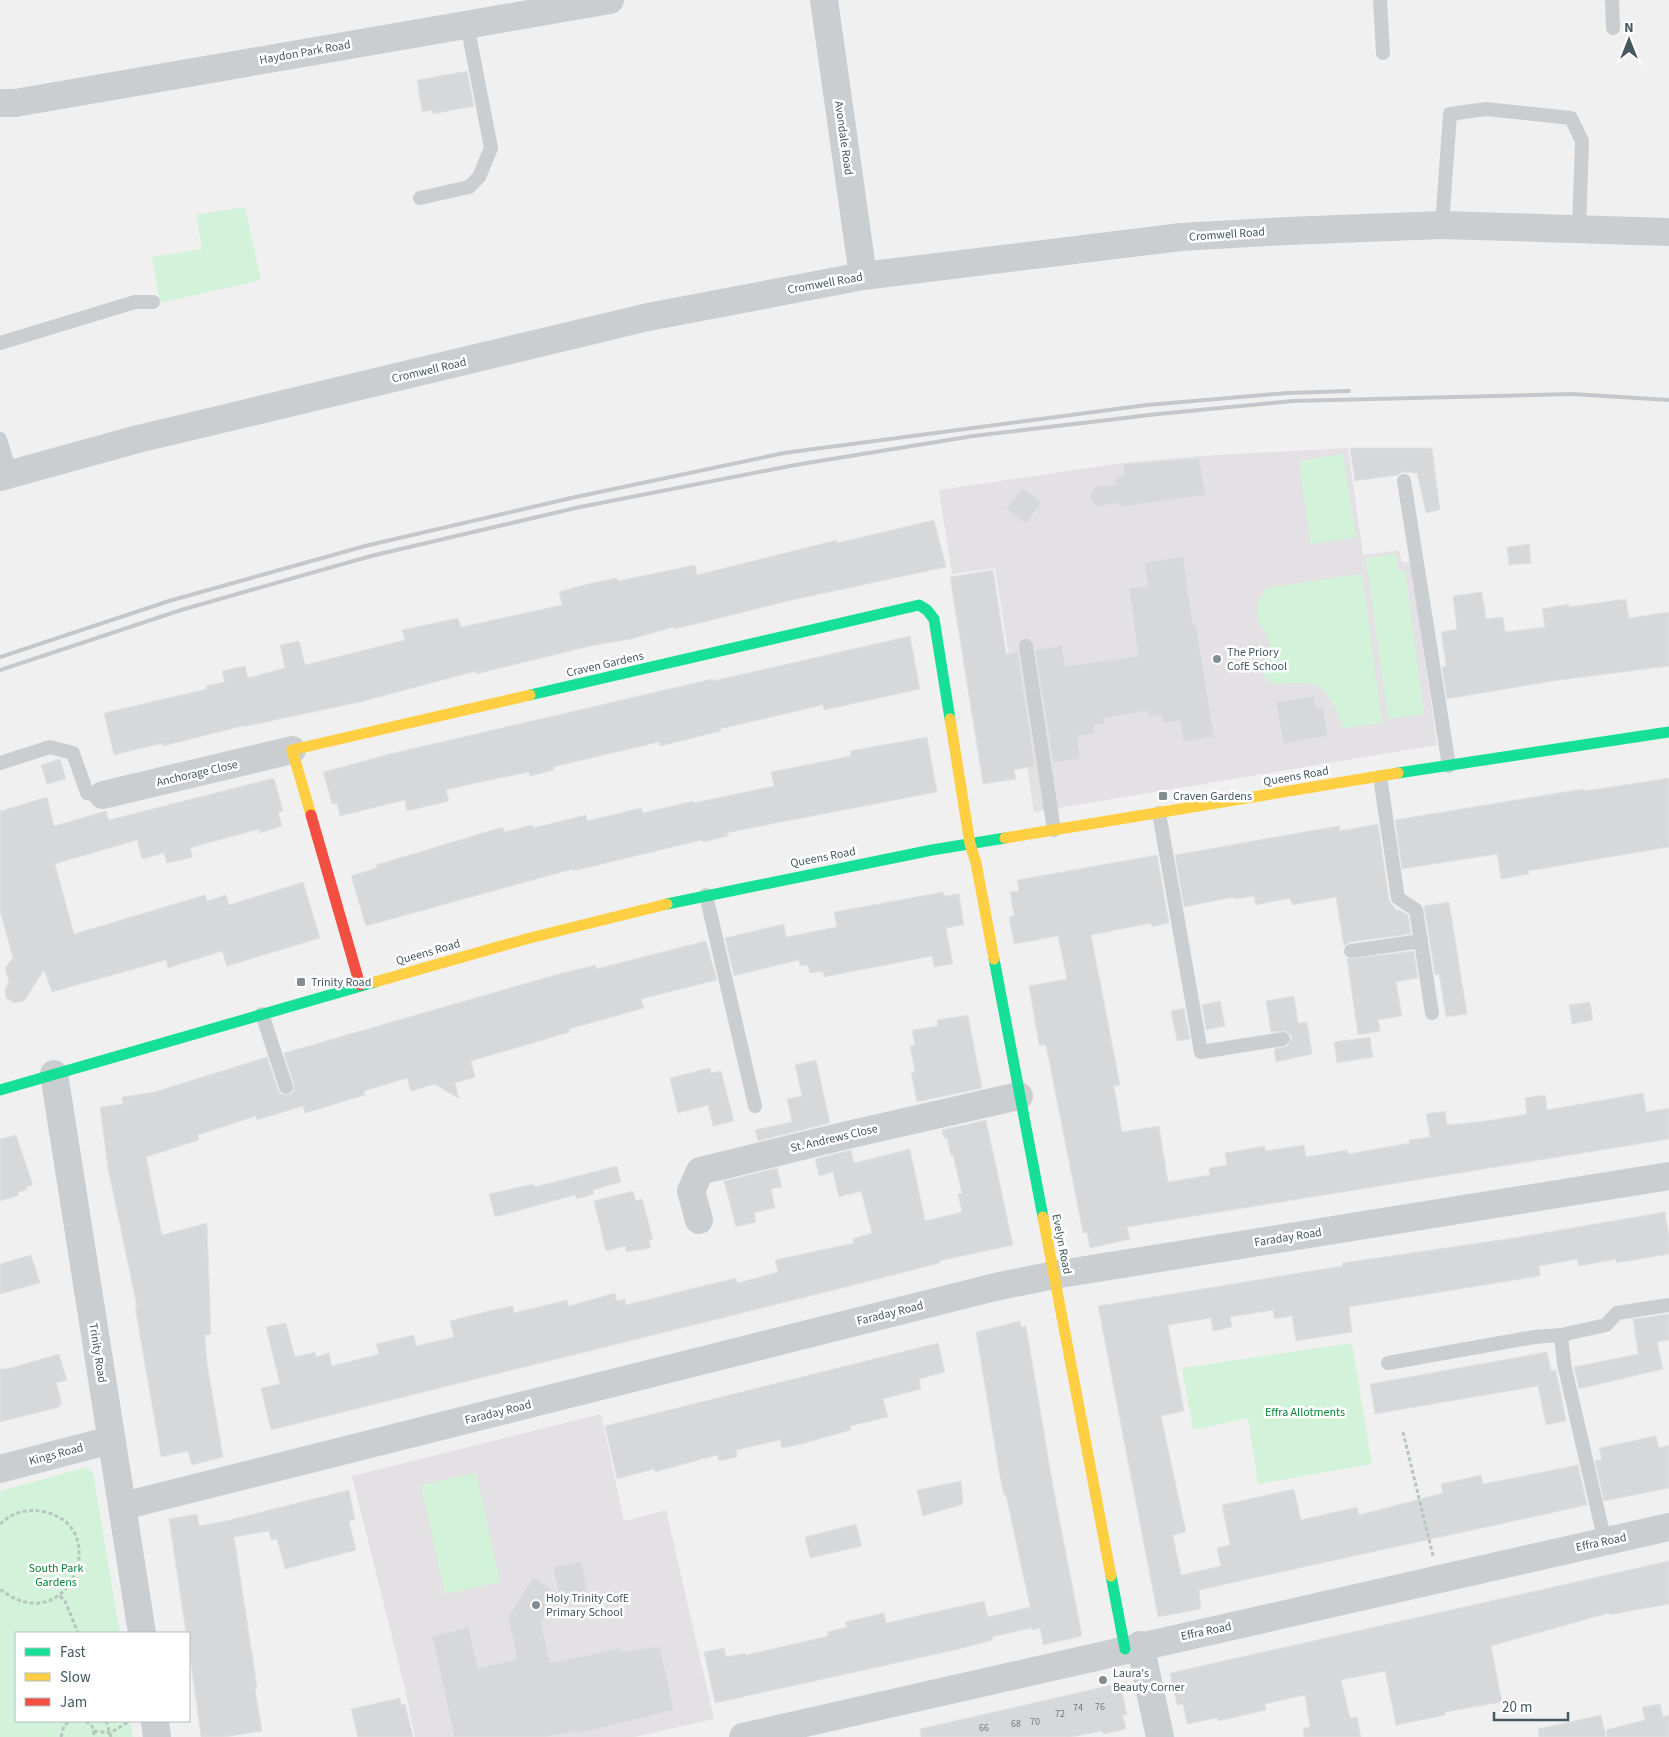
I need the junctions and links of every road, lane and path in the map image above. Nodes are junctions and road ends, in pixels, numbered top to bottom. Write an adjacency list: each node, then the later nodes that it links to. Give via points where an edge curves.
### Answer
1 (610, 0): 5 (street, Haydon Park Road)
2 (824, 0): 13 (street, Avondale Road)
3 (1380, 0): 7 (lane)
4 (1612, 0): 6 (lane)
5 (467, 24): 8 (street, Haydon Park Road); 9 (lane, via 491,148 478,177 469,187)
6 (1613, 28)
7 (1382, 53)
8 (0, 103)
9 (420, 198)
10 (1442, 225): 11 (street, Cromwell Road); 11 (lane, via 1450,114 1486,109 1571,118 1582,141); 13 (street, Cromwell Road, via 1181,237)
11 (1579, 229): 12 (street, Cromwell Road)
12 (1669, 232)
13 (863, 276): 17 (street, Cromwell Road, via 648,316 221,418)
14 (153, 302): 15 (lane, via 135,302)
15 (0, 342)
16 (0, 439): 17 (lane)
17 (6, 475)
18 (1404, 481): 23 (lane)
19 (1026, 646): 27 (lane)
20 (1669, 732): 23 (street, Queens Road)
21 (292, 750): 25 (street, Anchorage Close); 28 (street, Craven Gardens, via 919,605 934,619); 32 (street)
22 (0, 763): 25 (lane, via 50,747 73,753 87,792)
23 (1449, 766): 24 (street, Queens Road)
24 (1380, 777): 26 (street, Queens Road); 30 (lane, via 1398,898 1416,910)
25 (103, 795)
26 (1159, 813): 27 (street, Queens Road); 35 (lane, via 1201,1052)
27 (1054, 830): 28 (street, Queens Road)
28 (970, 844): 29 (street, Queens Road); 39 (street, Evelyn Road)
29 (706, 895): 32 (street, Queens Road, via 526,939); 40 (lane)
30 (1421, 941): 31 (lane); 33 (lane)
31 (1351, 951)
32 (360, 985): 34 (street, Queens Road)
33 (1432, 1013)
34 (262, 1014): 36 (street, Queens Road); 38 (lane)
35 (1283, 1039)
36 (54, 1074): 37 (street, Queens Road); 48 (street, Trinity Road)
37 (1, 1084)
38 (286, 1087)
39 (1019, 1096): 42 (street, St. Andrews Close, via 700,1171 691,1191); 43 (street, Evelyn Road)
40 (755, 1106)
41 (1669, 1176): 43 (street, Faraday Road)
42 (699, 1220)
43 (1054, 1275): 50 (street, Faraday Road, via 995,1287); 59 (street, Evelyn Road)
44 (1669, 1305): 45 (lane, via 1617,1313 1606,1325)
45 (1561, 1335): 46 (lane); 53 (lane, via 1564,1364)
46 (1388, 1363)
47 (1404, 1432): 54 (path)
48 (111, 1440): 49 (street, Kings Road); 50 (street, Trinity Road)
49 (0, 1469)
50 (123, 1506): 58 (street, Trinity Road)
51 (0, 1524): 56 (path, via 20,1512 35,1510 63,1520 79,1546 80,1561 76,1576)
52 (1669, 1527): 53 (street, Effra Road)
53 (1605, 1542): 59 (street, Effra Road)
54 (1434, 1561)
55 (0, 1589): 56 (path, via 25,1602 41,1602)
56 (60, 1596): 57 (path)
57 (78, 1632)
58 (142, 1632)
59 (1133, 1647): 70 (street, Effra Road); 71 (street)
60 (69, 1722): 67 (path)
61 (87, 1722): 65 (path)
62 (106, 1722): 66 (path)
63 (129, 1722): 66 (path)
64 (155, 1722): 69 (street)
65 (94, 1731): 66 (path); 68 (path)
66 (110, 1735)
67 (61, 1737)
68 (94, 1737)
69 (157, 1737)
70 (743, 1737)
71 (1160, 1737)

